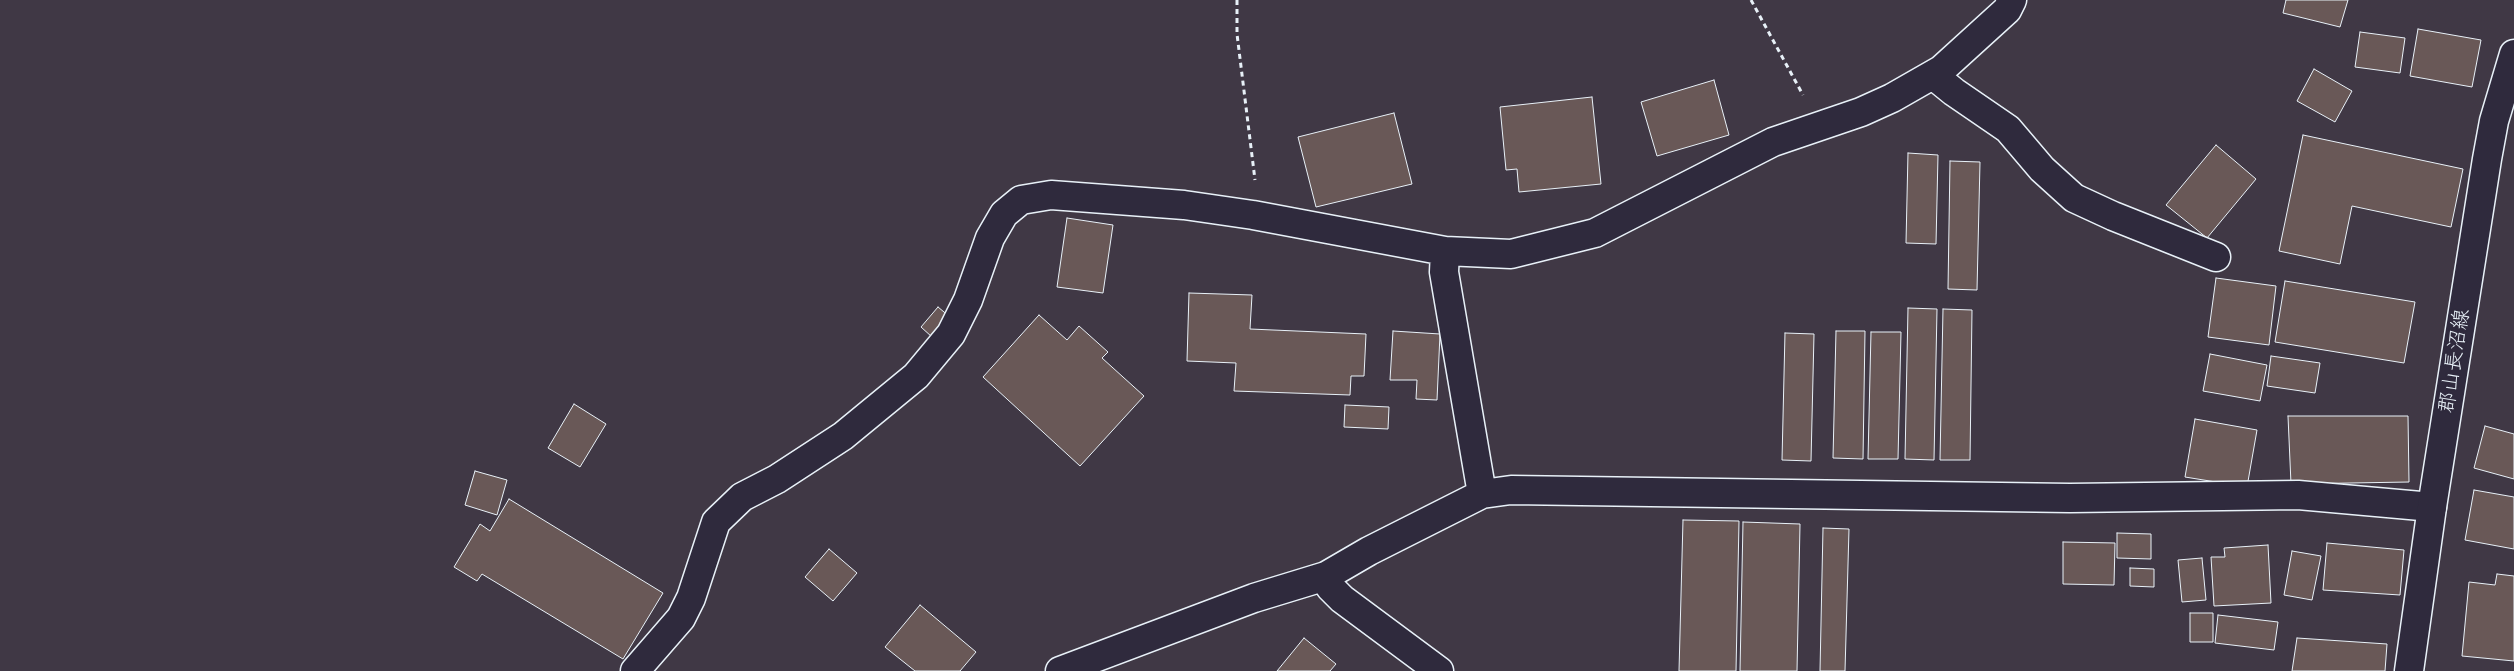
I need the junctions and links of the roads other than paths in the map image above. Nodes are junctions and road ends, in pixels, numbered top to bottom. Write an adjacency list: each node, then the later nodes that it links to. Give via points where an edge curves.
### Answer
1 (2012, 0): 3 (street, via 2007,10 1972,43)
2 (2514, 54): 7 (street, 郡山長沼線, via 2496,112 2487,160)
3 (1933, 74): 4 (street, via 1861,112 1773,142 1595,233 1511,254); 5 (street, via 2008,129 2042,169 2074,198)
4 (1445, 251): 6 (street, via 1444,272); 9 (street, via 1184,205 1051,195 1021,200 1004,214 990,238 968,300 951,334 916,376 843,436 777,479 742,497 716,522 691,598 681,618)
5 (2216, 257)
6 (1482, 494): 7 (street, via 1511,490 2070,498 2298,495); 8 (street)
7 (2432, 507): 12 (street, 郡山長沼線)
8 (1326, 576): 10 (street, via 1254,598); 11 (street, via 1330,587 1342,599)
9 (635, 671)
10 (1060, 671)
11 (1439, 671)
12 (2409, 671)

